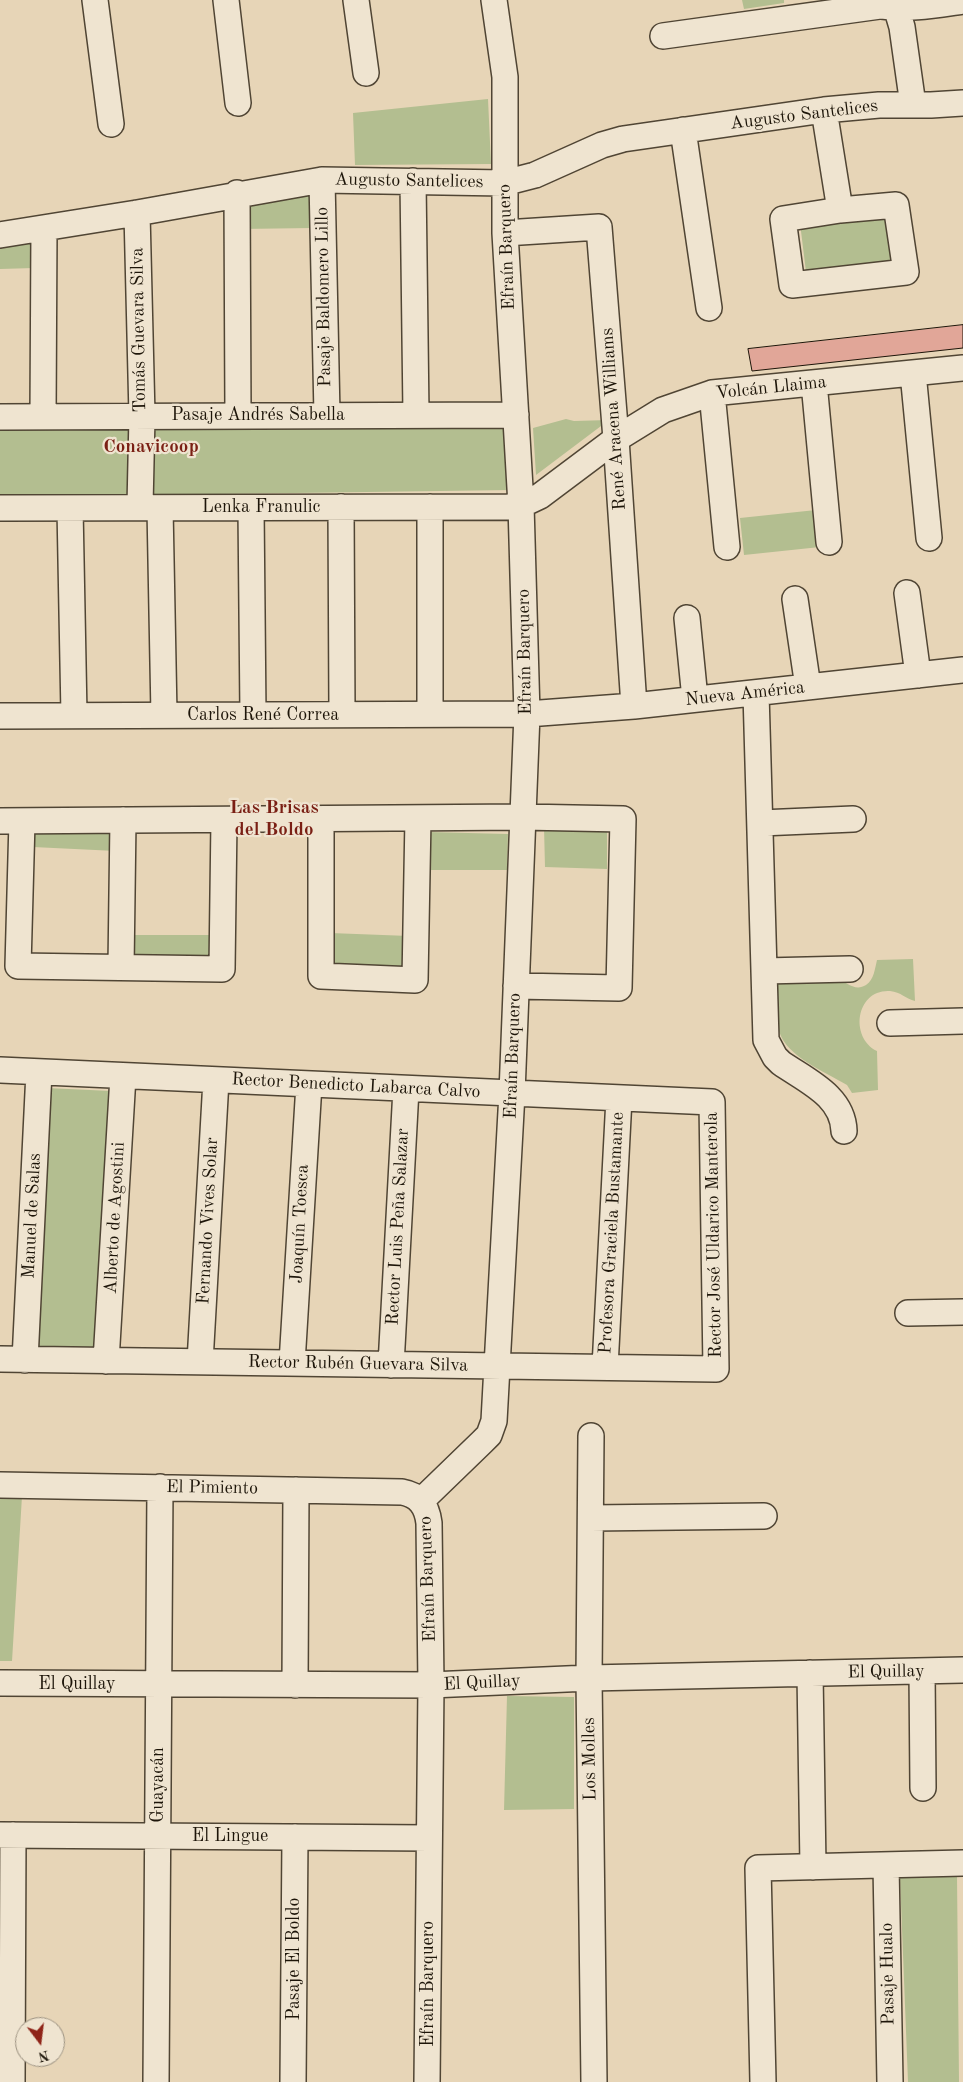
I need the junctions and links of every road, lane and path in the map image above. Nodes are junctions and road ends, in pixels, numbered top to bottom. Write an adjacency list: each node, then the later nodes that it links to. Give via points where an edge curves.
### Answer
1 (95, 0): 13 (street)
2 (226, 0): 10 (street)
3 (356, 0): 8 (street)
4 (494, 0): 17 (street, Efraín Barquero, via 505,77)
5 (963, 1): 6 (street)
6 (895, 4): 7 (street); 11 (street)
7 (663, 36)
8 (366, 73)
9 (963, 102): 11 (street, Augusto Santelices)
10 (238, 103)
11 (913, 105): 12 (street, Augusto Santelices)
12 (824, 110): 14 (street, Augusto Santelices); 19 (street)
13 (111, 124)
14 (683, 130): 17 (street, Augusto Santelices, via 602,145 535,175); 24 (street)
15 (322, 180): 16 (street, Augusto Santelices); 18 (street, Augusto Santelices); 30 (street, Pasaje Baldomero Lillo)
16 (413, 181): 17 (street, Augusto Santelices); 29 (street)
17 (504, 183): 22 (street, Efraín Barquero)
18 (237, 194): 20 (street, Augusto Santelices); 33 (street)
19 (840, 210): 19 (street, via 783,219 792,285 906,272 896,205)
20 (137, 213): 21 (street, Augusto Santelices); 32 (street, Tomás Guevara Silva)
21 (44, 228): 23 (street, Augusto Santelices); 35 (street)
22 (505, 233): 31 (street, Efraín Barquero); 36 (street, René Aracena Williams, via 599,227)
23 (0, 235)
24 (709, 308)
25 (963, 368): 26 (street, Volcán Llaima)
26 (913, 373): 27 (street, Volcán Llaima); 44 (street)
27 (814, 383): 28 (street, Volcán Llaima); 45 (street)
28 (712, 393): 36 (street, Volcán Llaima, via 663,410); 46 (street)
29 (416, 414): 30 (street, Pasaje Andrés Sabella); 31 (street, Pasaje Andrés Sabella)
30 (327, 415): 33 (street, Pasaje Andrés Sabella)
31 (516, 415): 37 (street, Efraín Barquero)
32 (142, 416): 33 (street, Pasaje Andrés Sabella); 35 (street, Pasaje Andrés Sabella); 38 (street, Tomás Guevara Silva)
33 (238, 416)
34 (0, 417): 35 (street, Pasaje Andrés Sabella)
35 (43, 417)
36 (616, 439): 37 (street, Volcán Llaima, via 540,496); 55 (street, René Aracena Williams)
37 (521, 505): 40 (street, Lenka Franulic); 58 (street, Efraín Barquero)
38 (150, 507): 42 (street, Lenka Franulic); 43 (street, Lenka Franulic); 60 (street, Tomás Guevara Silva)
39 (341, 507): 40 (street, Lenka Franulic); 43 (street, Lenka Franulic); 56 (street)
40 (430, 507): 57 (street)
41 (0, 508): 42 (street, Lenka Franulic)
42 (70, 508): 59 (street)
43 (251, 508): 61 (street)
44 (929, 538)
45 (829, 542)
46 (727, 547)
47 (907, 593): 51 (street)
48 (794, 599): 52 (street)
49 (687, 618): 54 (street)
50 (963, 670): 51 (street, Nueva América)
51 (918, 675): 52 (street, Nueva América)
52 (808, 687): 53 (street, Nueva América)
53 (756, 693): 54 (street, Nueva América); 70 (street)
54 (695, 699): 55 (street, Nueva América)
55 (634, 706): 58 (street, Nueva América)
56 (342, 714): 57 (street, Carlos René Correa); 61 (street, Carlos René Correa)
57 (430, 714): 58 (street, Carlos René Correa)
58 (526, 714): 63 (street, Efraín Barquero)
59 (74, 715): 60 (street, Carlos René Correa); 62 (street, Carlos René Correa)
60 (164, 715): 61 (street, Carlos René Correa)
61 (253, 715)
62 (0, 716)
63 (523, 817): 64 (street); 74 (street, Efraín Barquero); 74 (street, via 623,819 619,988)
64 (418, 818): 65 (street); 65 (street, via 415,980 321,976)
65 (321, 819): 68 (street)
66 (853, 819): 70 (street)
67 (123, 820): 68 (street); 69 (street); 71 (street)
68 (224, 820): 71 (street, via 222,969)
69 (11, 821): 71 (street, via 18,966)
70 (761, 823): 73 (street)
71 (121, 967)
72 (850, 969): 73 (street)
73 (764, 971): 86 (street, via 765,1032 769,1048 782,1063 835,1102 842,1115)
74 (516, 986): 83 (street, Efraín Barquero)
75 (963, 1022): 76 (street)
76 (890, 1023)
77 (0, 1070): 78 (street, Rector Benedicto Labarca Calvo)
78 (39, 1072): 79 (street, Rector Benedicto Labarca Calvo); 90 (street, Manuel de Salas)
79 (123, 1076): 80 (street, Rector Benedicto Labarca Calvo); 91 (street, Alberto de Agostini)
80 (216, 1080): 81 (street, Rector Benedicto Labarca Calvo); 92 (street, Fernando Vives Solar)
81 (308, 1084): 82 (street, Rector Benedicto Labarca Calvo); 93 (street, Joaquín Toesca)
82 (406, 1089): 83 (street, Rector Benedicto Labarca Calvo); 94 (street, Rector Luis Peña Salazar)
83 (512, 1093): 84 (street, Rector Benedicto Labarca Calvo); 95 (street, Efraín Barquero)
84 (619, 1098): 85 (street, Rector Benedicto Labarca Calvo); 96 (street, Profesora Graciela Bustamante)
85 (712, 1102): 97 (street, Rector José Uldarico Manterola)
86 (844, 1131)
87 (963, 1312): 88 (street)
88 (908, 1313)
89 (0, 1360): 90 (street, Rector Rubén Guevara Silva)
90 (25, 1360): 91 (street, Rector Rubén Guevara Silva)
91 (106, 1361): 92 (street, Rector Rubén Guevara Silva)
92 (200, 1362): 93 (street, Rector Rubén Guevara Silva)
93 (292, 1363): 94 (street, Rector Rubén Guevara Silva)
94 (391, 1365): 95 (street, Rector Rubén Guevara Silva)
95 (499, 1366): 96 (street, Rector Rubén Guevara Silva); 102 (street, Efraín Barquero, via 495,1415 489,1434)
96 (605, 1367): 97 (street, Rector Rubén Guevara Silva)
97 (716, 1369)
98 (591, 1436): 104 (street, Los Molles)
99 (0, 1485): 100 (street, El Pimiento)
100 (160, 1487): 101 (street, El Pimiento); 110 (street, Guayacán)
101 (296, 1490): 102 (street, El Pimiento, via 402,1492); 111 (street)
102 (421, 1501): 112 (street, Efraín Barquero, via 426,1507 429,1523)
103 (764, 1516): 104 (street)
104 (591, 1518): 108 (street, Los Molles)
105 (963, 1670): 106 (street, El Quillay)
106 (922, 1671): 107 (street, El Quillay); 113 (street)
107 (810, 1673): 108 (street, El Quillay); 120 (street)
108 (589, 1678): 112 (street, El Quillay); 125 (street, Los Molles)
109 (0, 1683): 110 (street, El Quillay)
110 (158, 1684): 111 (street, El Quillay); 115 (street, Guayacán)
111 (295, 1685): 112 (street, El Quillay)
112 (431, 1685): 117 (street, Efraín Barquero)
113 (923, 1788)
114 (7, 1835): 115 (street, El Lingue); 121 (street)
115 (158, 1836): 116 (street, El Lingue); 122 (street, Guayacán)
116 (294, 1837): 117 (street, El Lingue); 123 (street, Pasaje El Boldo)
117 (429, 1838): 124 (street, Efraín Barquero)
118 (963, 1863): 119 (street)
119 (886, 1865): 120 (street); 127 (street, Pasaje Hualo)
120 (814, 1867): 126 (street, via 758,1868)
121 (12, 2082)
122 (156, 2082)
123 (293, 2082)
124 (427, 2082)
125 (594, 2082)
126 (763, 2082)
127 (890, 2082)

